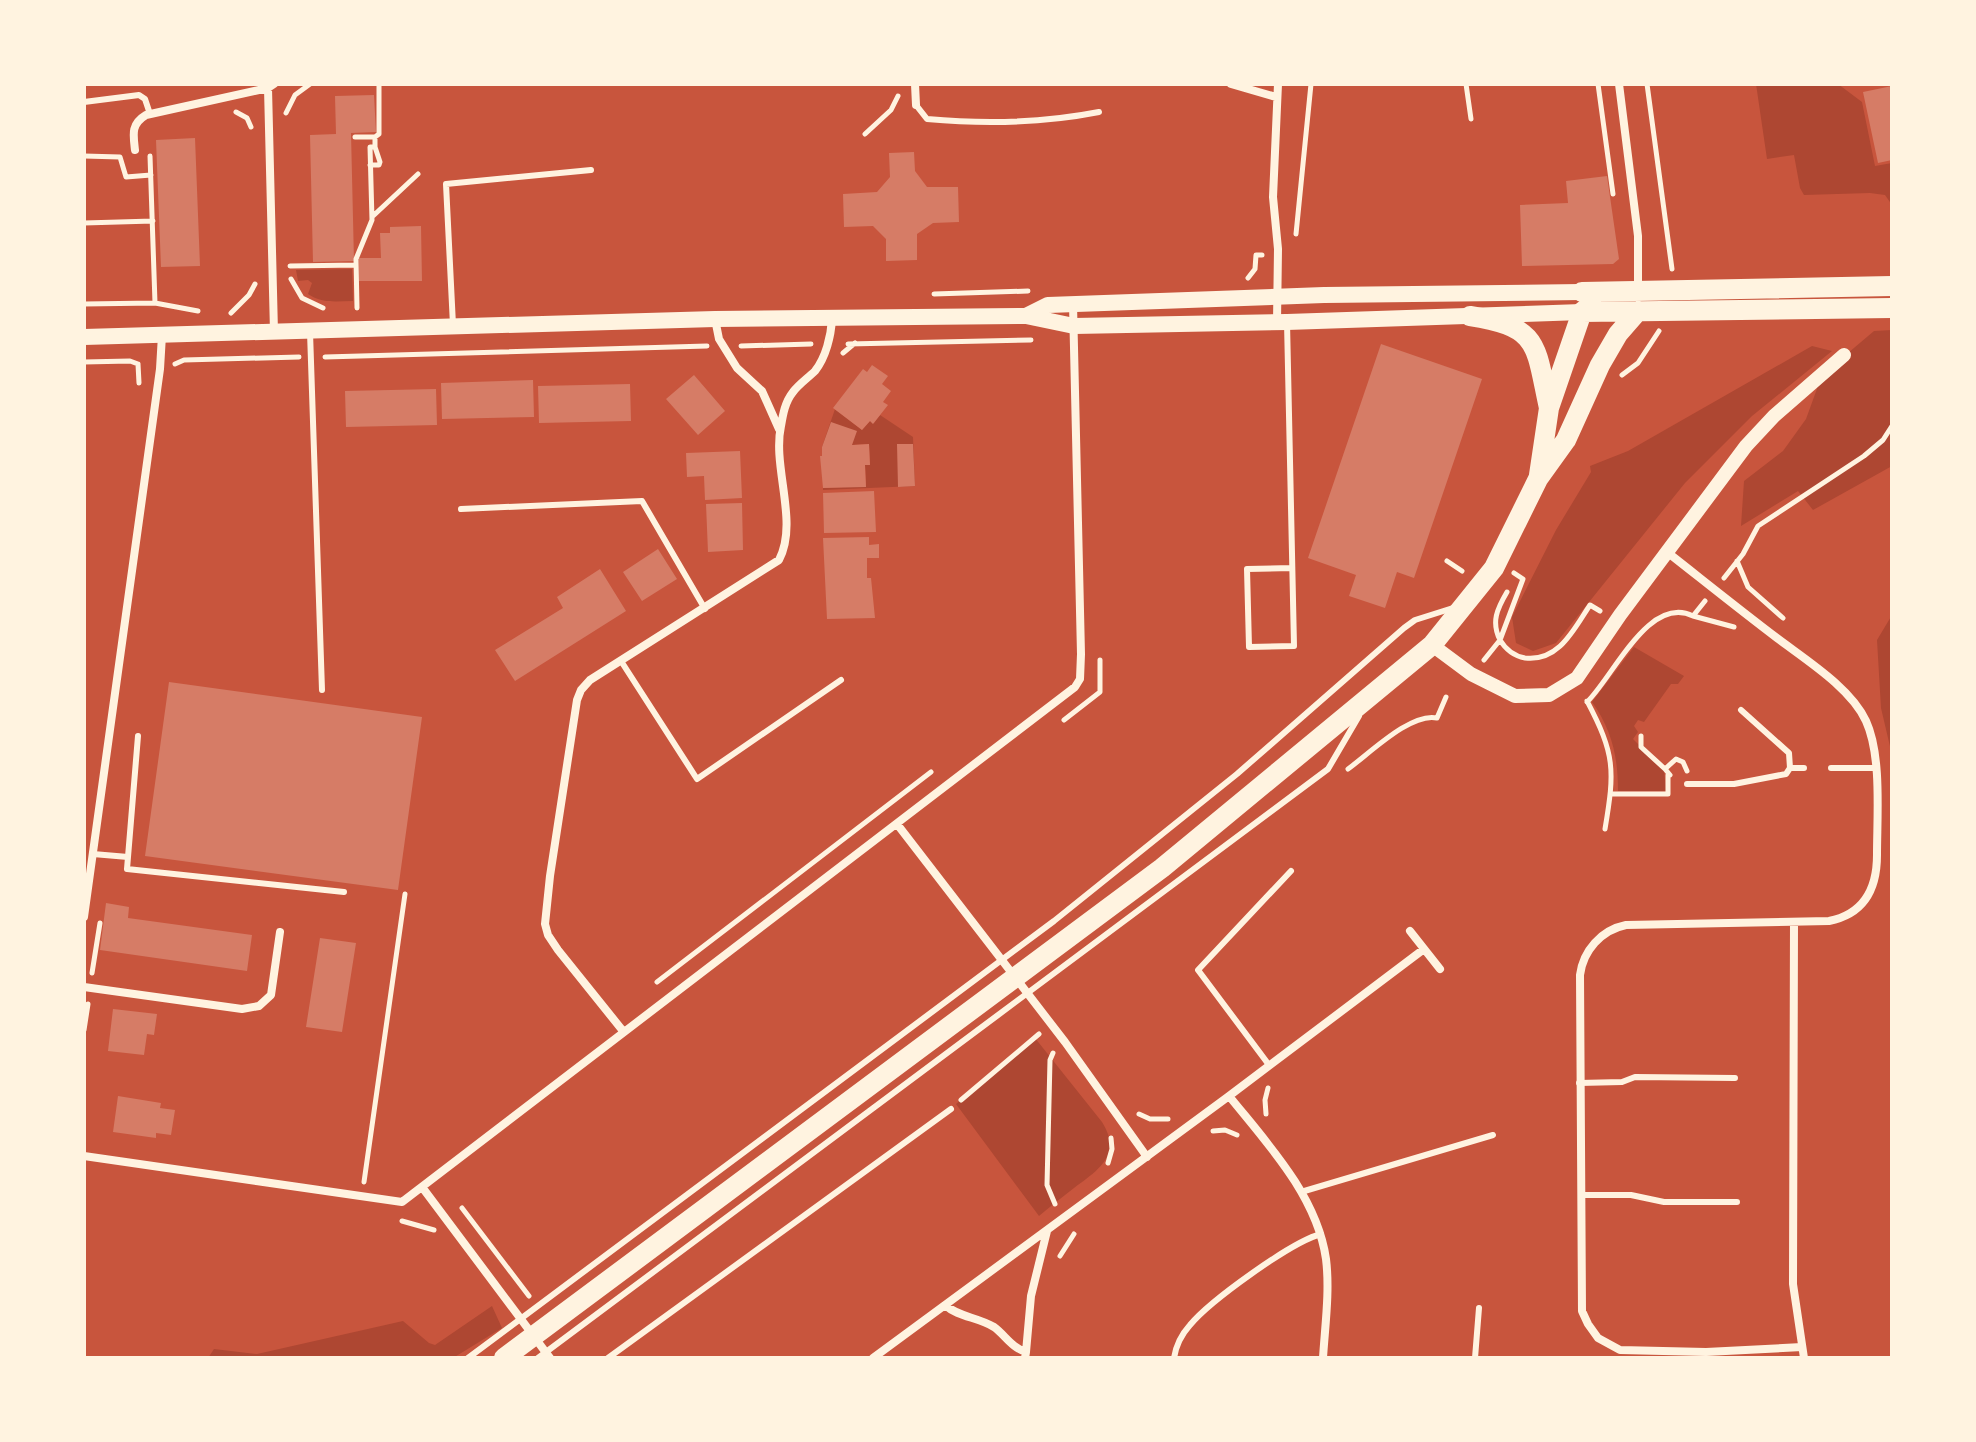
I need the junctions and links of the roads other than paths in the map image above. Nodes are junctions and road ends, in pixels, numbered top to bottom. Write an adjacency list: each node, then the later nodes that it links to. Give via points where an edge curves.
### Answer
1 (915, 84): 8 (street)
2 (1231, 84): 6 (street)
3 (1278, 84): 6 (street)
4 (1619, 84): 14 (street, via 1638,236)
5 (271, 86): 10 (street); 27 (street)
6 (1276, 97): 15 (street)
7 (84, 102): 10 (lane, via 139,95)
8 (916, 105): 9 (lane, via 927,119 947,120 1054,119)
9 (1099, 112)
10 (150, 114): 11 (street, via 135,123)
11 (135, 150)
12 (591, 170): 25 (lane, via 446,184)
13 (1890, 286): 14 (main road)
14 (1638, 293): 16 (main road); 16 (main road, via 1608,291); 18 (main road, via 1780,310); 33 (main road, via 1566,440)
15 (1277, 296): 16 (main road); 17 (main road); 23 (street)
16 (1582, 302): 20 (main road); 31 (main road)
17 (1073, 304): 19 (main road, via 1048,305); 24 (street)
18 (1892, 308)
19 (1026, 316): 22 (main road); 24 (main road)
20 (1470, 316): 23 (main road); 31 (main road, via 1504,321 1526,333)
21 (715, 319): 22 (main road); 25 (main road); 32 (street, via 719,339 737,368 762,391)
22 (832, 319): 32 (street, via 821,360 793,392)
23 (1282, 322): 24 (main road); 36 (lane)
24 (1074, 326): 51 (street, via 1080,679)
25 (453, 328): 26 (main road)
26 (310, 332): 27 (main road); 42 (lane)
27 (274, 333): 28 (main road)
28 (162, 335): 29 (main road); 52 (street)
29 (84, 337)
30 (1844, 355): 35 (street, via 1746,446)
31 (1549, 408): 33 (main road)
32 (780, 430): 38 (street, via 784,550 771,567)
33 (1538, 479): 37 (main road, via 1494,568)
34 (461, 509): 38 (lane, via 642,501)
35 (1667, 552): 39 (street, via 1577,678 1549,695 1515,696 1471,674); 49 (street, via 1853,701 1867,725)
36 (1292, 568): 36 (lane, via 1294,646 1249,647 1247,569)
37 (1464, 605): 39 (main road); 82 (lane, via 1408,625 1237,774 1054,921)
38 (705, 609): 40 (street)
39 (1432, 645): 43 (main road)
40 (621, 661): 41 (lane, via 697,779); 63 (street, via 585,685 577,700 545,914 551,941)
41 (841, 680)
42 (322, 690)
43 (1371, 696): 83 (main road, via 1162,868); 84 (lane, via 1328,769)
44 (1741, 710): 46 (lane, via 1789,753)
45 (138, 736): 53 (lane)
46 (1790, 768): 47 (lane); 50 (lane, via 1786,774 1746,782)
47 (1804, 768)
48 (1831, 768): 49 (lane)
49 (1875, 768): 57 (street, via 1877,868 1870,893 1846,917)
50 (1687, 784)
51 (897, 824): 63 (street); 71 (street)
52 (93, 854): 53 (lane); 56 (street)
53 (128, 857): 55 (lane, via 127,869)
54 (1291, 871): 64 (lane, via 1198,970)
55 (344, 892)
56 (84, 917)
57 (1794, 922): 66 (street, via 1626,925 1604,933 1581,970); 80 (street, via 1793,1284)
58 (1410, 931): 60 (street)
59 (280, 932): 62 (street, via 271,995 259,1006 242,1009)
60 (1424, 949): 61 (street); 64 (street)
61 (1440, 969)
62 (87, 991)
63 (623, 1031): 72 (street)
64 (1269, 1065): 67 (street)
65 (1735, 1078): 66 (lane, via 1635,1077)
66 (1579, 1083): 74 (street)
67 (1229, 1096): 71 (street); 73 (street)
68 (951, 1109): 86 (lane)
69 (1493, 1135): 73 (lane)
70 (84, 1156): 72 (street, via 398,1203)
71 (1147, 1157): 76 (street)
72 (422, 1187): 85 (street)
73 (1301, 1192): 77 (street)
74 (1581, 1195): 75 (lane); 80 (street, via 1582,1311 1606,1344 1620,1350 1676,1352)
75 (1737, 1202)
76 (1048, 1230): 78 (street); 81 (street, via 1031,1296)
77 (1321, 1234): 88 (lane, via 1303,1239 1259,1268 1195,1320 1179,1339); 89 (street, via 1327,1274)
78 (945, 1305): 81 (street, via 994,1327); 87 (street)
79 (1479, 1308): 90 (lane)
80 (1802, 1347): 91 (street)
81 (1026, 1355)
82 (468, 1358)
83 (504, 1358)
84 (538, 1358)
85 (550, 1358)
86 (608, 1358)
87 (873, 1358)
88 (1174, 1358)
89 (1323, 1358)
90 (1475, 1358)
91 (1804, 1358)

